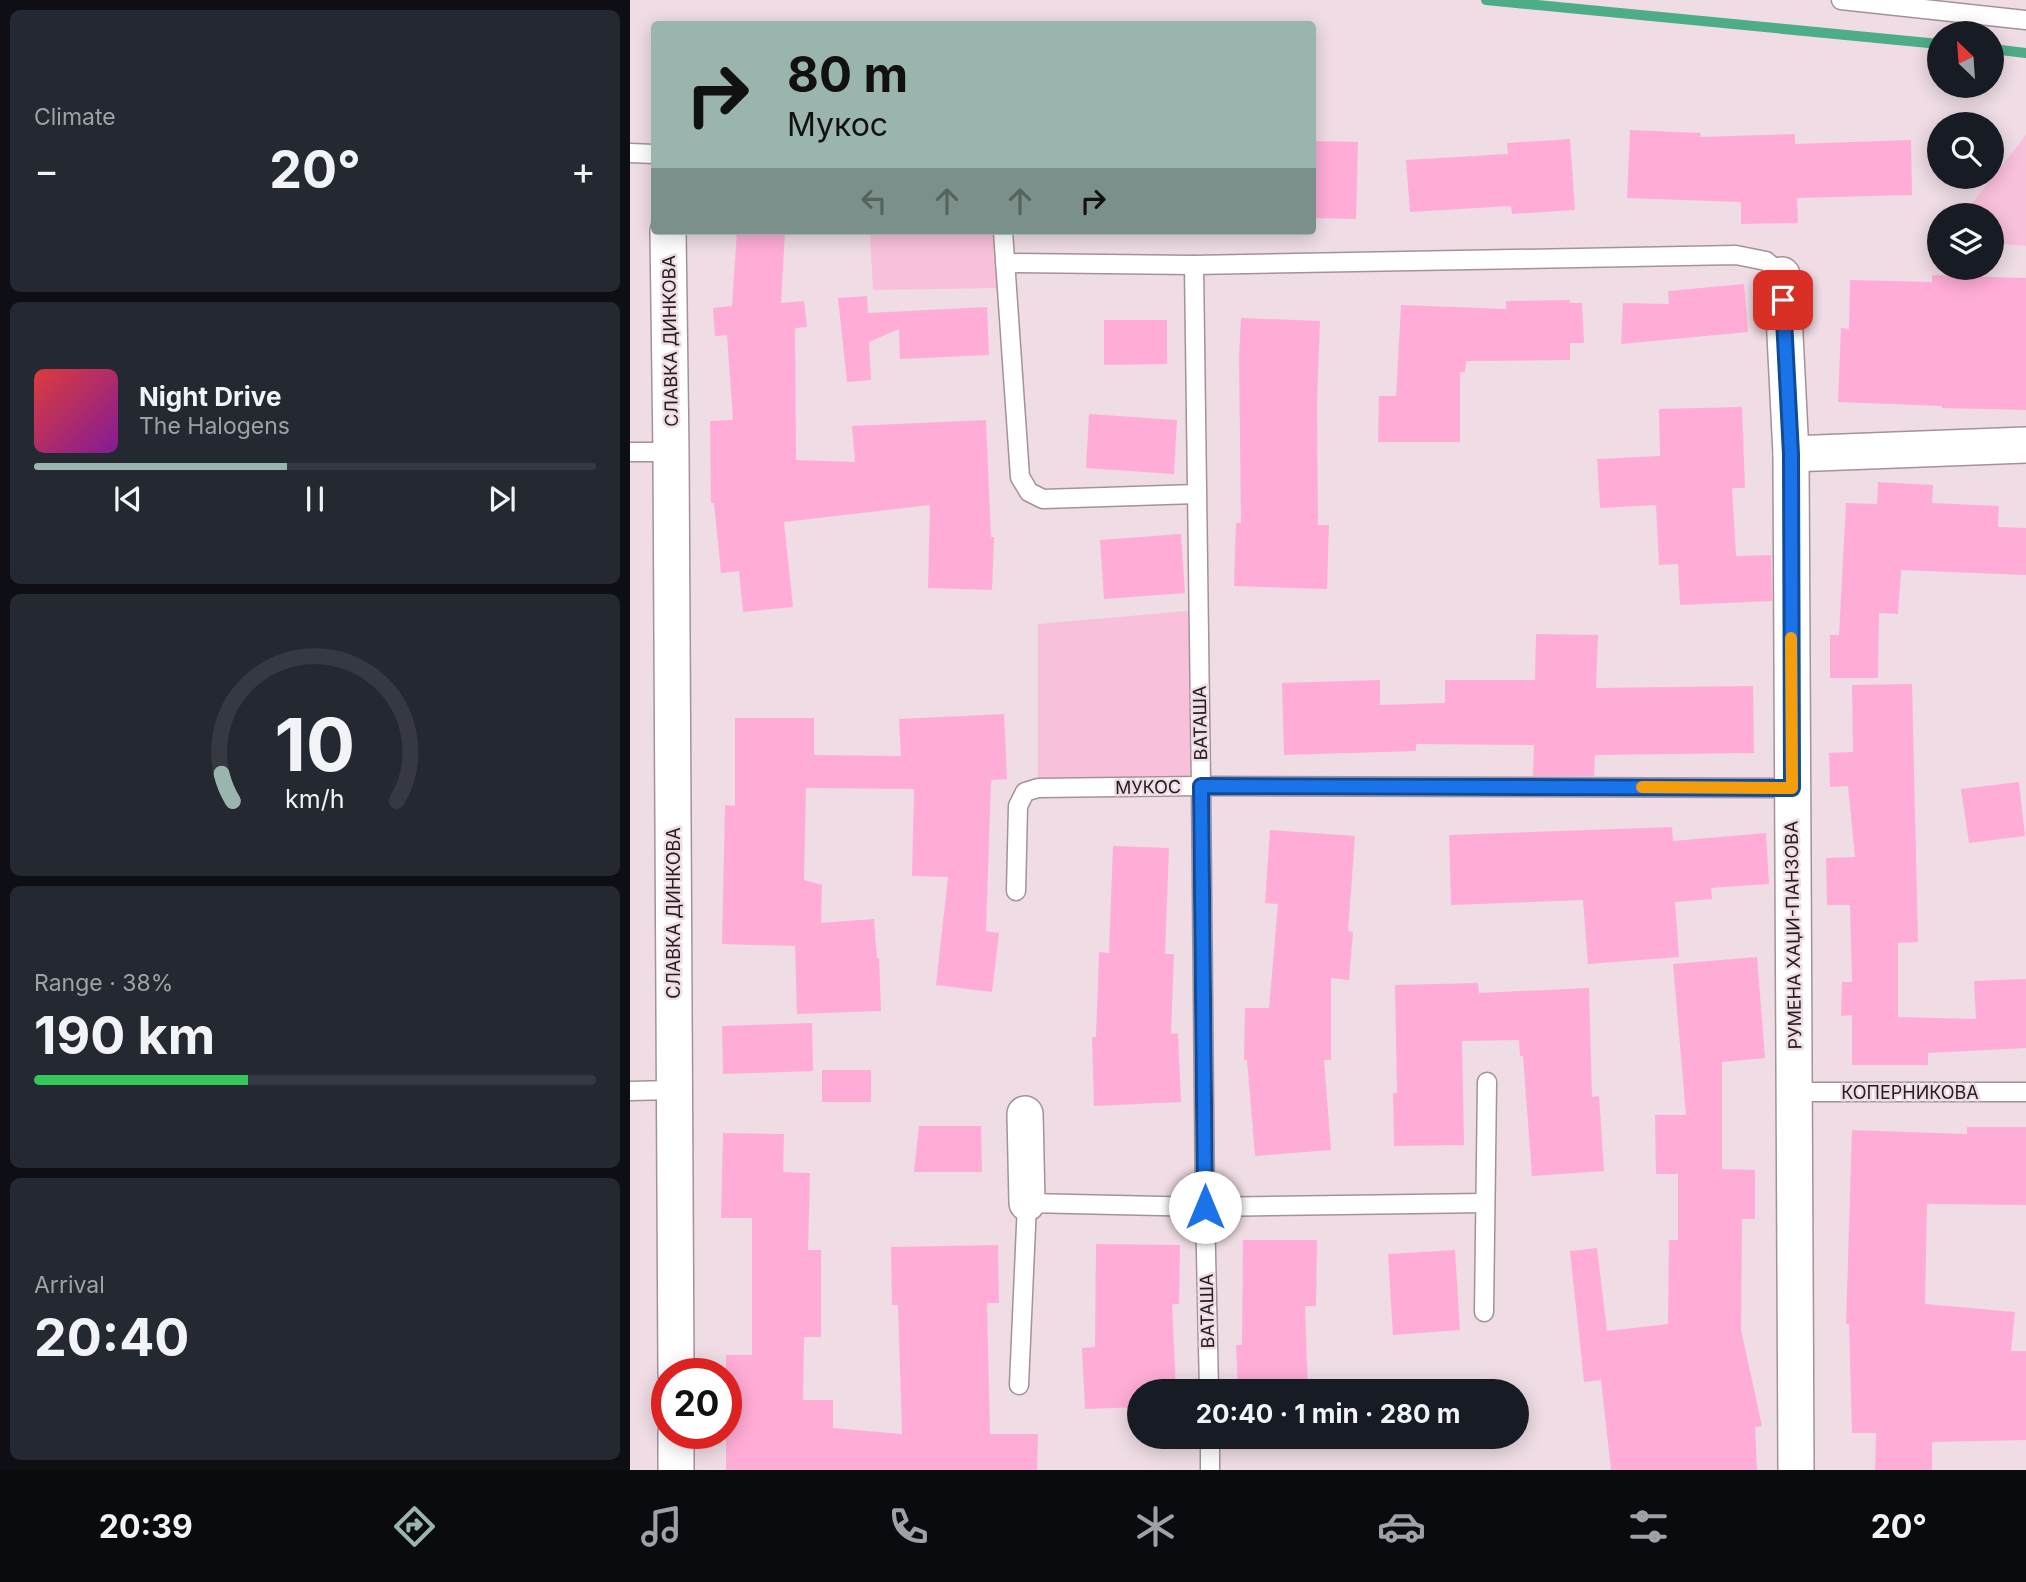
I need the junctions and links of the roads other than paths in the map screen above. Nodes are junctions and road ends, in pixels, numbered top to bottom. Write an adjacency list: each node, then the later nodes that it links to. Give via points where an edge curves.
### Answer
1 (1841, 0): 2 (lane)
2 (2026, 20)
3 (630, 153): 4 (lane)
4 (651, 153)
5 (668, 235): 12 (street, СЛАВКА ДИНКОВА)
6 (1003, 235): 7 (lane)
7 (1005, 262): 8 (lane); 14 (lane, via 1020,477 1029,492 1043,499)
8 (1194, 265): 9 (lane, via 1736,255 1766,261); 14 (lane, ВАТАША)
9 (1782, 275): 13 (street, РУМЕНА ХАЏИ-ПАНЗОВА)
10 (2026, 445): 13 (street)
11 (630, 452): 12 (lane, СЛАВКА ДИНКОВА)
12 (671, 452): 19 (street, СЛАВКА ДИНКОВА)
13 (1791, 454): 16 (street, РУМЕНА ХАЏИ-ПАНЗОВА)
14 (1196, 494): 15 (lane, ВАТАША)
15 (1201, 786): 16 (lane, МУКОС); 17 (lane, МУКОС, via 1038,788 1025,792 1018,806); 26 (lane, ВАТАША)
16 (1792, 788): 21 (street, РУМЕНА ХАЏИ-ПАНЗОВА)
17 (1016, 891)
18 (1487, 1082): 25 (lane)
19 (674, 1090): 20 (lane); 28 (street, СЛАВКА ДИНКОВА)
20 (630, 1091)
21 (1795, 1092): 22 (lane, КОПЕРНИКОВА); 35 (street, РУМЕНА ХАЏИ-ПАНЗОВА)
22 (2026, 1092)
23 (1025, 1114): 24 (street)
24 (1027, 1203): 26 (lane); 30 (lane)
25 (1485, 1203): 26 (lane); 27 (lane)
26 (1205, 1207): 29 (lane, ВАТАША)
27 (1484, 1312)
28 (676, 1358)
29 (1209, 1379)
30 (1019, 1385)
31 (676, 1449): 33 (street)
32 (1210, 1449): 34 (lane)
33 (676, 1470)
34 (1210, 1470)
35 (1796, 1470)

